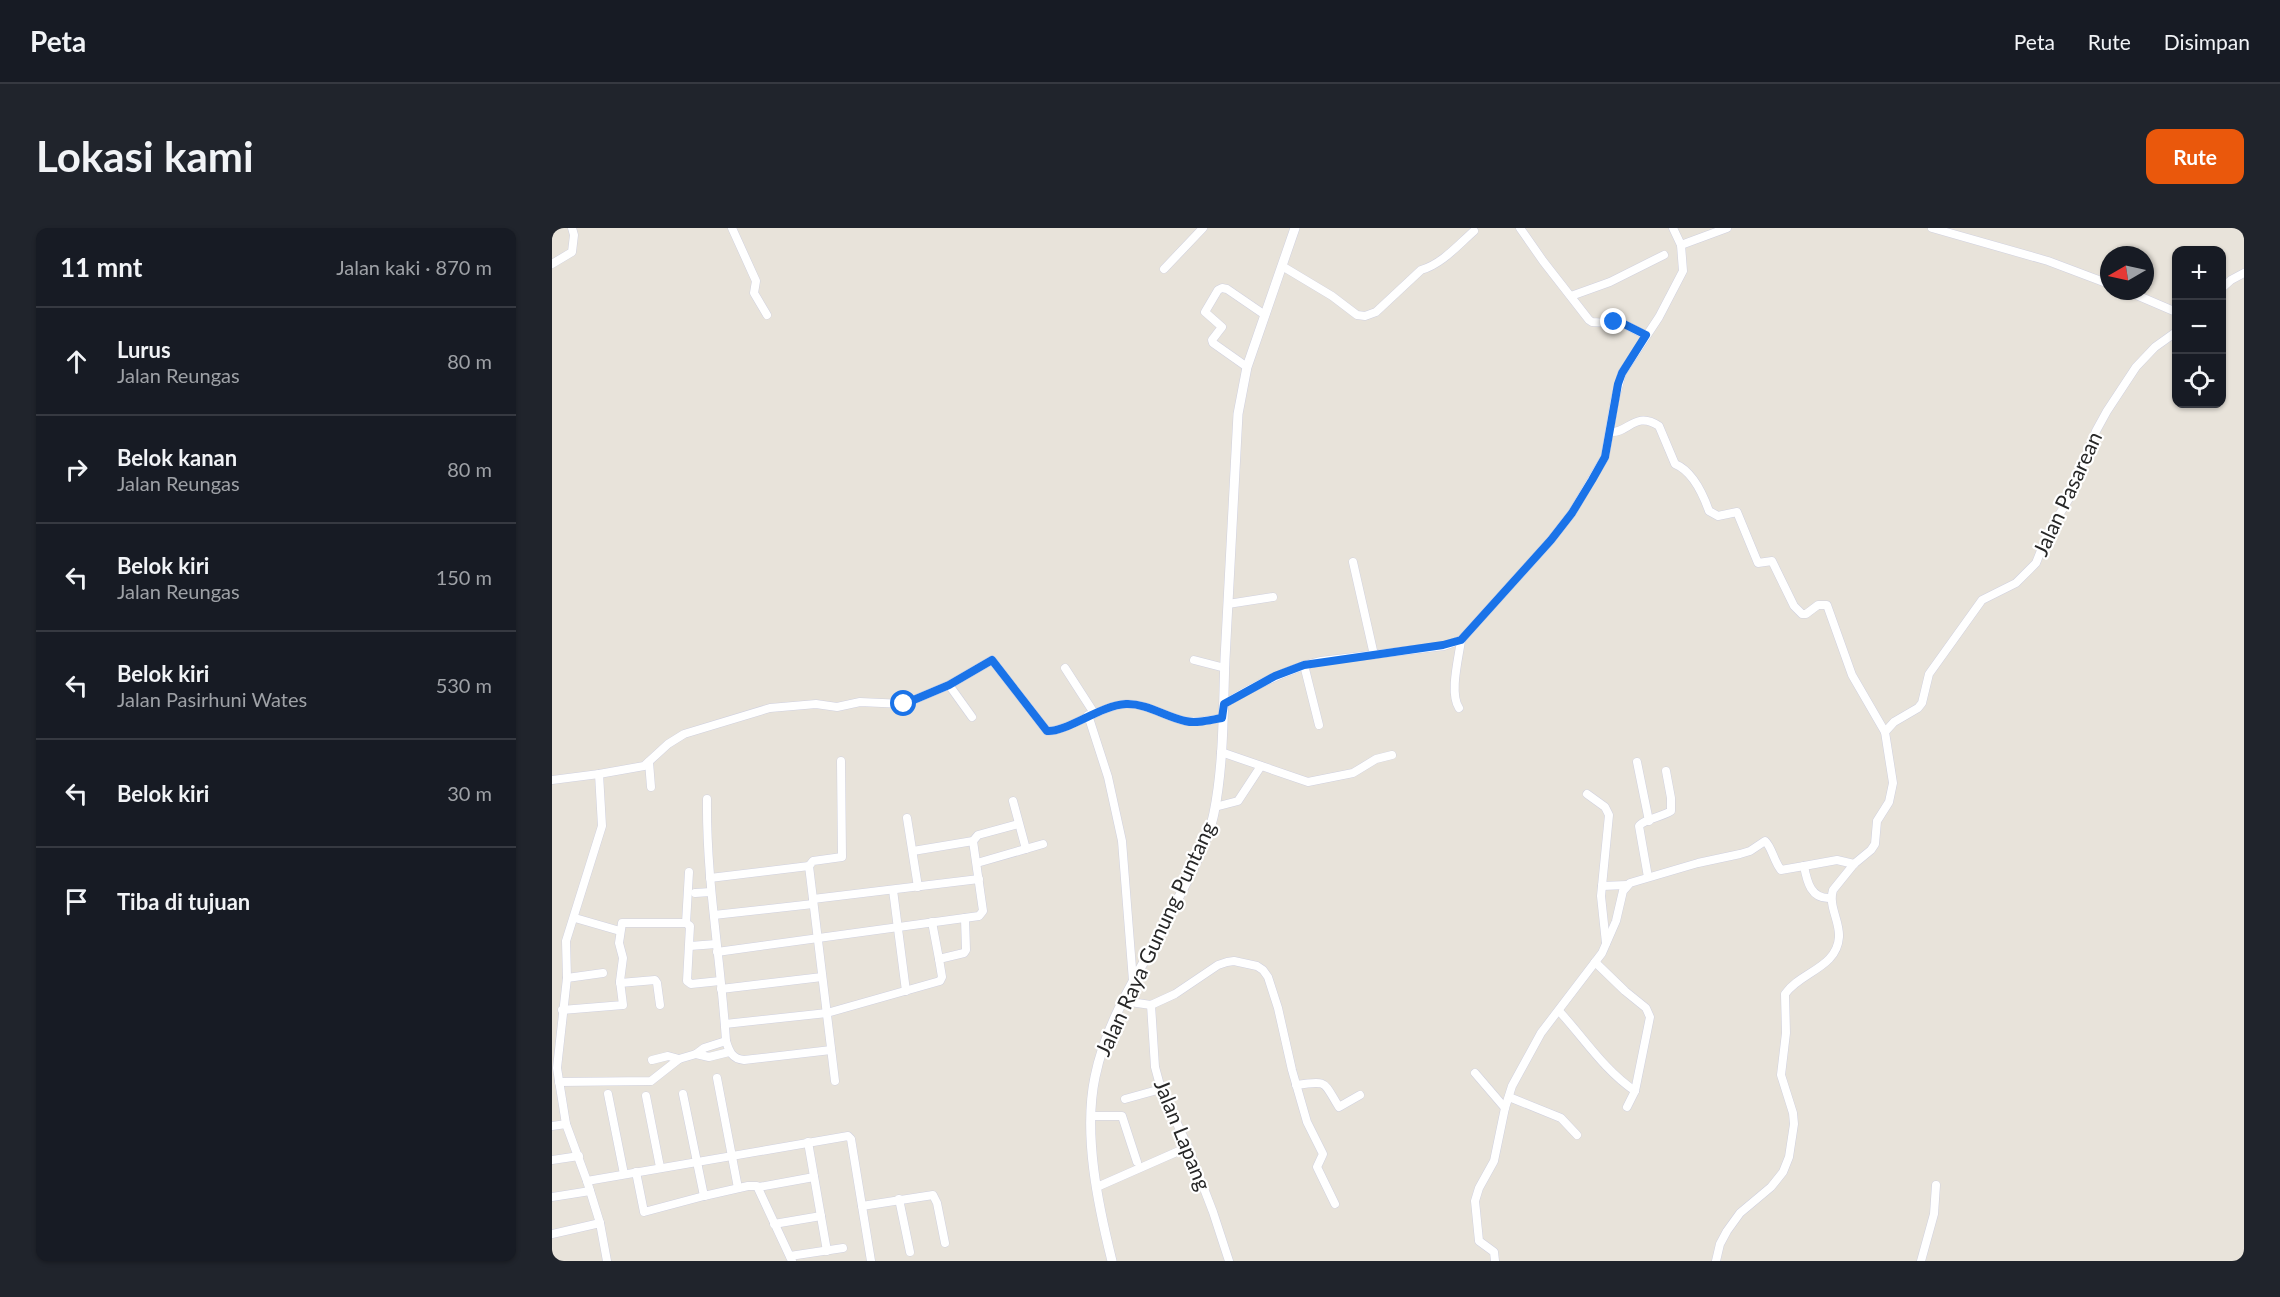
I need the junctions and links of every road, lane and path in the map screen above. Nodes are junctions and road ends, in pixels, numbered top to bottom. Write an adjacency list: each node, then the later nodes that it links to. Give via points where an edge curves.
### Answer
1 (572, 228): 12 (street, via 572,252)
2 (732, 228): 21 (street, via 756,281 754,293)
3 (1203, 228): 14 (street)
4 (1295, 228): 13 (street, Jalan Raya Gunung Puntang)
5 (1520, 228): 18 (street)
6 (1673, 228): 10 (street)
7 (1727, 228): 10 (street)
8 (1932, 228): 16 (street, via 2048,261)
9 (1474, 231): 13 (street, via 1440,260 1421,270 1376,312 1365,316 1357,315)
10 (1681, 244): 23 (street, via 1683,271)
11 (1664, 255): 18 (street)
12 (552, 264)
13 (1282, 266): 22 (street, Jalan Raya Gunung Puntang)
14 (1164, 269)
15 (2244, 273): 17 (street)
16 (2100, 281)
17 (2226, 284)
18 (1571, 296): 23 (street, via 1592,322 1624,324)
19 (2148, 300): 20 (street)
20 (2172, 310)
21 (767, 315)
22 (1265, 315): 25 (street, Jalan Raya Gunung Puntang); 25 (street, via 1222,288 1205,312 1222,327 1213,343)
23 (1646, 335): 26 (street, via 1622,373)
24 (2172, 335): 43 (street, Jalan Pasarean, via 2136,366 2107,411 2037,563 2016,583 1982,600 1929,674 1922,703)
25 (1247, 367): 29 (street, Jalan Raya Gunung Puntang, via 1238,414)
26 (1610, 432): 30 (street, via 1605,457 1572,513); 43 (street, via 1638,420 1659,426 1675,464 1682,467 1701,492 1709,511 1718,516 1737,512 1758,563 1772,561 1797,610 1806,614 1818,605 1827,605 1852,675)
27 (1353, 562): 31 (street)
28 (1273, 597): 29 (street)
29 (1228, 604): 35 (street, Jalan Raya Gunung Puntang)
30 (1461, 640): 31 (street); 38 (street, via 1455,692)
31 (1374, 655): 33 (street)
32 (1194, 660): 35 (street)
33 (1304, 665): 37 (street); 42 (street)
34 (1065, 668): 39 (street)
35 (1225, 668): 37 (street, Jalan Raya Gunung Puntang)
36 (949, 685): 39 (street, via 992,660 1047,731 1058,730); 40 (street); 47 (street, via 904,704 860,702 770,708 684,734)
37 (1224, 704): 41 (street, Jalan Raya Gunung Puntang)
38 (1459, 708)
39 (1091, 714): 41 (street, via 1127,704 1191,722); 97 (street, via 1122,841)
40 (972, 717)
41 (1222, 718): 44 (street, Jalan Raya Gunung Puntang)
42 (1319, 725)
43 (1885, 732): 66 (street, via 1893,792 1877,821 1875,844)
44 (1221, 752): 49 (street); 57 (street, Jalan Raya Gunung Puntang)
45 (1392, 755): 49 (street, via 1376,759 1353,773 1315,782)
46 (840, 761): 67 (street, via 843,854 838,859 813,861)
47 (650, 762): 51 (street); 53 (street)
48 (1638, 762): 59 (street)
49 (1261, 766): 57 (street, via 1238,801)
50 (1666, 771): 59 (street, via 1672,809)
51 (599, 774): 52 (street); 82 (street, via 602,826)
52 (552, 780)
53 (651, 787)
54 (1587, 794): 74 (street, via 1609,812)
55 (707, 799): 71 (street)
56 (1013, 801): 60 (street)
57 (1215, 807): 97 (street, Jalan Raya Gunung Puntang, via 1200,852)
58 (907, 818): 64 (street)
59 (1649, 821): 70 (street, via 1640,823 1638,829)
60 (1018, 824): 61 (street, via 978,835); 63 (street)
61 (973, 841): 64 (street); 65 (street)
62 (1043, 844): 63 (street)
63 (1026, 849): 65 (street)
64 (913, 851): 75 (street)
65 (977, 863): 72 (street)
66 (1854, 864): 68 (street, via 1837,860); 79 (street)
67 (808, 866): 71 (street); 80 (street)
68 (1804, 866): 70 (street, via 1781,870 1763,841 1750,851); 79 (street, via 1811,890)
69 (689, 872): 85 (street)
70 (1648, 877): 73 (street)
71 (710, 878): 77 (street)
72 (979, 879): 75 (street); 83 (street, via 983,911 979,916)
73 (1627, 885): 74 (street); 89 (street)
74 (1602, 886): 89 (street)
75 (918, 887): 76 (street)
76 (893, 890): 80 (street); 86 (street)
77 (711, 892): 78 (street); 81 (street)
78 (695, 893)
79 (1830, 898): 170 (street, via 1840,934 1832,958 1787,990 1784,998 1786,1033 1781,1075 1794,1124 1789,1157 1771,1187 1740,1213 1727,1231)
80 (813, 901): 81 (street); 88 (street)
81 (714, 915): 91 (street)
82 (574, 918): 87 (street); 96 (street, via 566,941)
83 (965, 918): 84 (street); 92 (street, via 965,952)
84 (933, 922): 86 (street); 92 (street)
85 (686, 923): 87 (street, via 625,921); 90 (street, via 690,925)
86 (898, 927): 88 (street); 100 (street)
87 (620, 931): 98 (street)
88 (818, 939): 91 (street); 95 (street)
89 (1606, 944): 93 (street)
90 (690, 946): 91 (street); 99 (street, via 688,983)
91 (716, 948): 99 (street)
92 (939, 959): 100 (street, via 940,981)
93 (1595, 962): 105 (street); 121 (street, via 1646,1008 1650,1017)
94 (603, 973): 96 (street)
95 (822, 977): 99 (street); 106 (street)
96 (567, 978): 104 (street)
97 (1133, 981): 101 (street, Jalan Raya Gunung Puntang)
98 (620, 983): 102 (street, via 655,980); 104 (street, via 623,1005)
99 (720, 985): 107 (street)
100 (906, 991): 106 (street)
101 (1123, 1001): 103 (street); 130 (street, Jalan Raya Gunung Puntang, via 1104,1044)
102 (660, 1005)
103 (1151, 1005): 119 (street, via 1218,965 1234,961 1257,966 1271,986); 120 (street, Jalan Lapang, via 1155,1067)
104 (562, 1011): 114 (street)
105 (1559, 1011): 121 (street, via 1600,1060); 126 (street, via 1541,1034)
106 (826, 1014): 107 (street); 109 (street)
107 (725, 1024): 108 (street)
108 (726, 1041): 110 (street); 111 (street)
109 (831, 1050): 110 (street, via 744,1060); 117 (street)
110 (729, 1052): 111 (street, via 709,1057)
111 (696, 1054): 112 (street)
112 (680, 1059): 113 (street, via 668,1056); 118 (street, via 657,1078 644,1083)
113 (652, 1060)
114 (555, 1070): 118 (street)
115 (1475, 1073): 129 (street)
116 (717, 1078): 136 (street)
117 (835, 1081)
118 (559, 1082): 131 (street)
119 (1296, 1085): 124 (street, via 1324,1084 1339,1107); 154 (street, via 1307,1122 1323,1154 1318,1162 1319,1174)
120 (1161, 1089): 127 (street); 135 (street, Jalan Lapang)
121 (1635, 1091): 128 (street)
122 (683, 1094): 139 (street)
123 (608, 1095): 143 (street)
124 (1360, 1095)
125 (646, 1096): 141 (street)
126 (1509, 1097): 129 (street); 133 (street, via 1561,1118)
127 (1125, 1099)
128 (1628, 1107)
129 (1505, 1108): 169 (street, via 1495,1158 1475,1202 1479,1241 1494,1252)
130 (1091, 1116): 140 (street, via 1122,1116); 148 (street, Jalan Raya Gunung Puntang)
131 (566, 1124): 132 (street); 137 (street)
132 (552, 1126)
133 (1577, 1135)
134 (808, 1142): 136 (street); 144 (street); 155 (street, via 844,1136 851,1139)
135 (1188, 1148): 148 (street); 168 (street, Jalan Lapang)
136 (732, 1155): 139 (street); 149 (street)
137 (579, 1156): 138 (street); 145 (street)
138 (552, 1160)
139 (696, 1161): 141 (street); 151 (street)
140 (1137, 1162)
141 (660, 1167): 142 (street)
142 (636, 1172): 143 (street); 151 (street, via 644,1212)
143 (624, 1174): 145 (street)
144 (814, 1177): 147 (street); 156 (street)
145 (587, 1181): 150 (street)
146 (1936, 1185): 171 (street, via 1932,1222)
147 (759, 1187): 149 (street); 158 (street)
148 (1097, 1187): 167 (street, Jalan Raya Gunung Puntang)
149 (738, 1188): 151 (street)
150 (590, 1191): 152 (street); 157 (street)
151 (704, 1196)
152 (552, 1197)
153 (899, 1199): 155 (street); 160 (street, via 934,1196); 163 (street)
154 (1335, 1204)
155 (862, 1206): 166 (street)
156 (821, 1216): 158 (street); 162 (street)
157 (600, 1223): 159 (street); 165 (street)
158 (774, 1224): 164 (street)
159 (552, 1234)
160 (945, 1243)
161 (843, 1248): 162 (street)
162 (827, 1251): 164 (street)
163 (910, 1252)
164 (791, 1259)
165 (607, 1261)
166 (871, 1261)
167 (1112, 1261)
168 (1229, 1261)
169 (1495, 1261)
170 (1716, 1261)
171 (1921, 1261)

